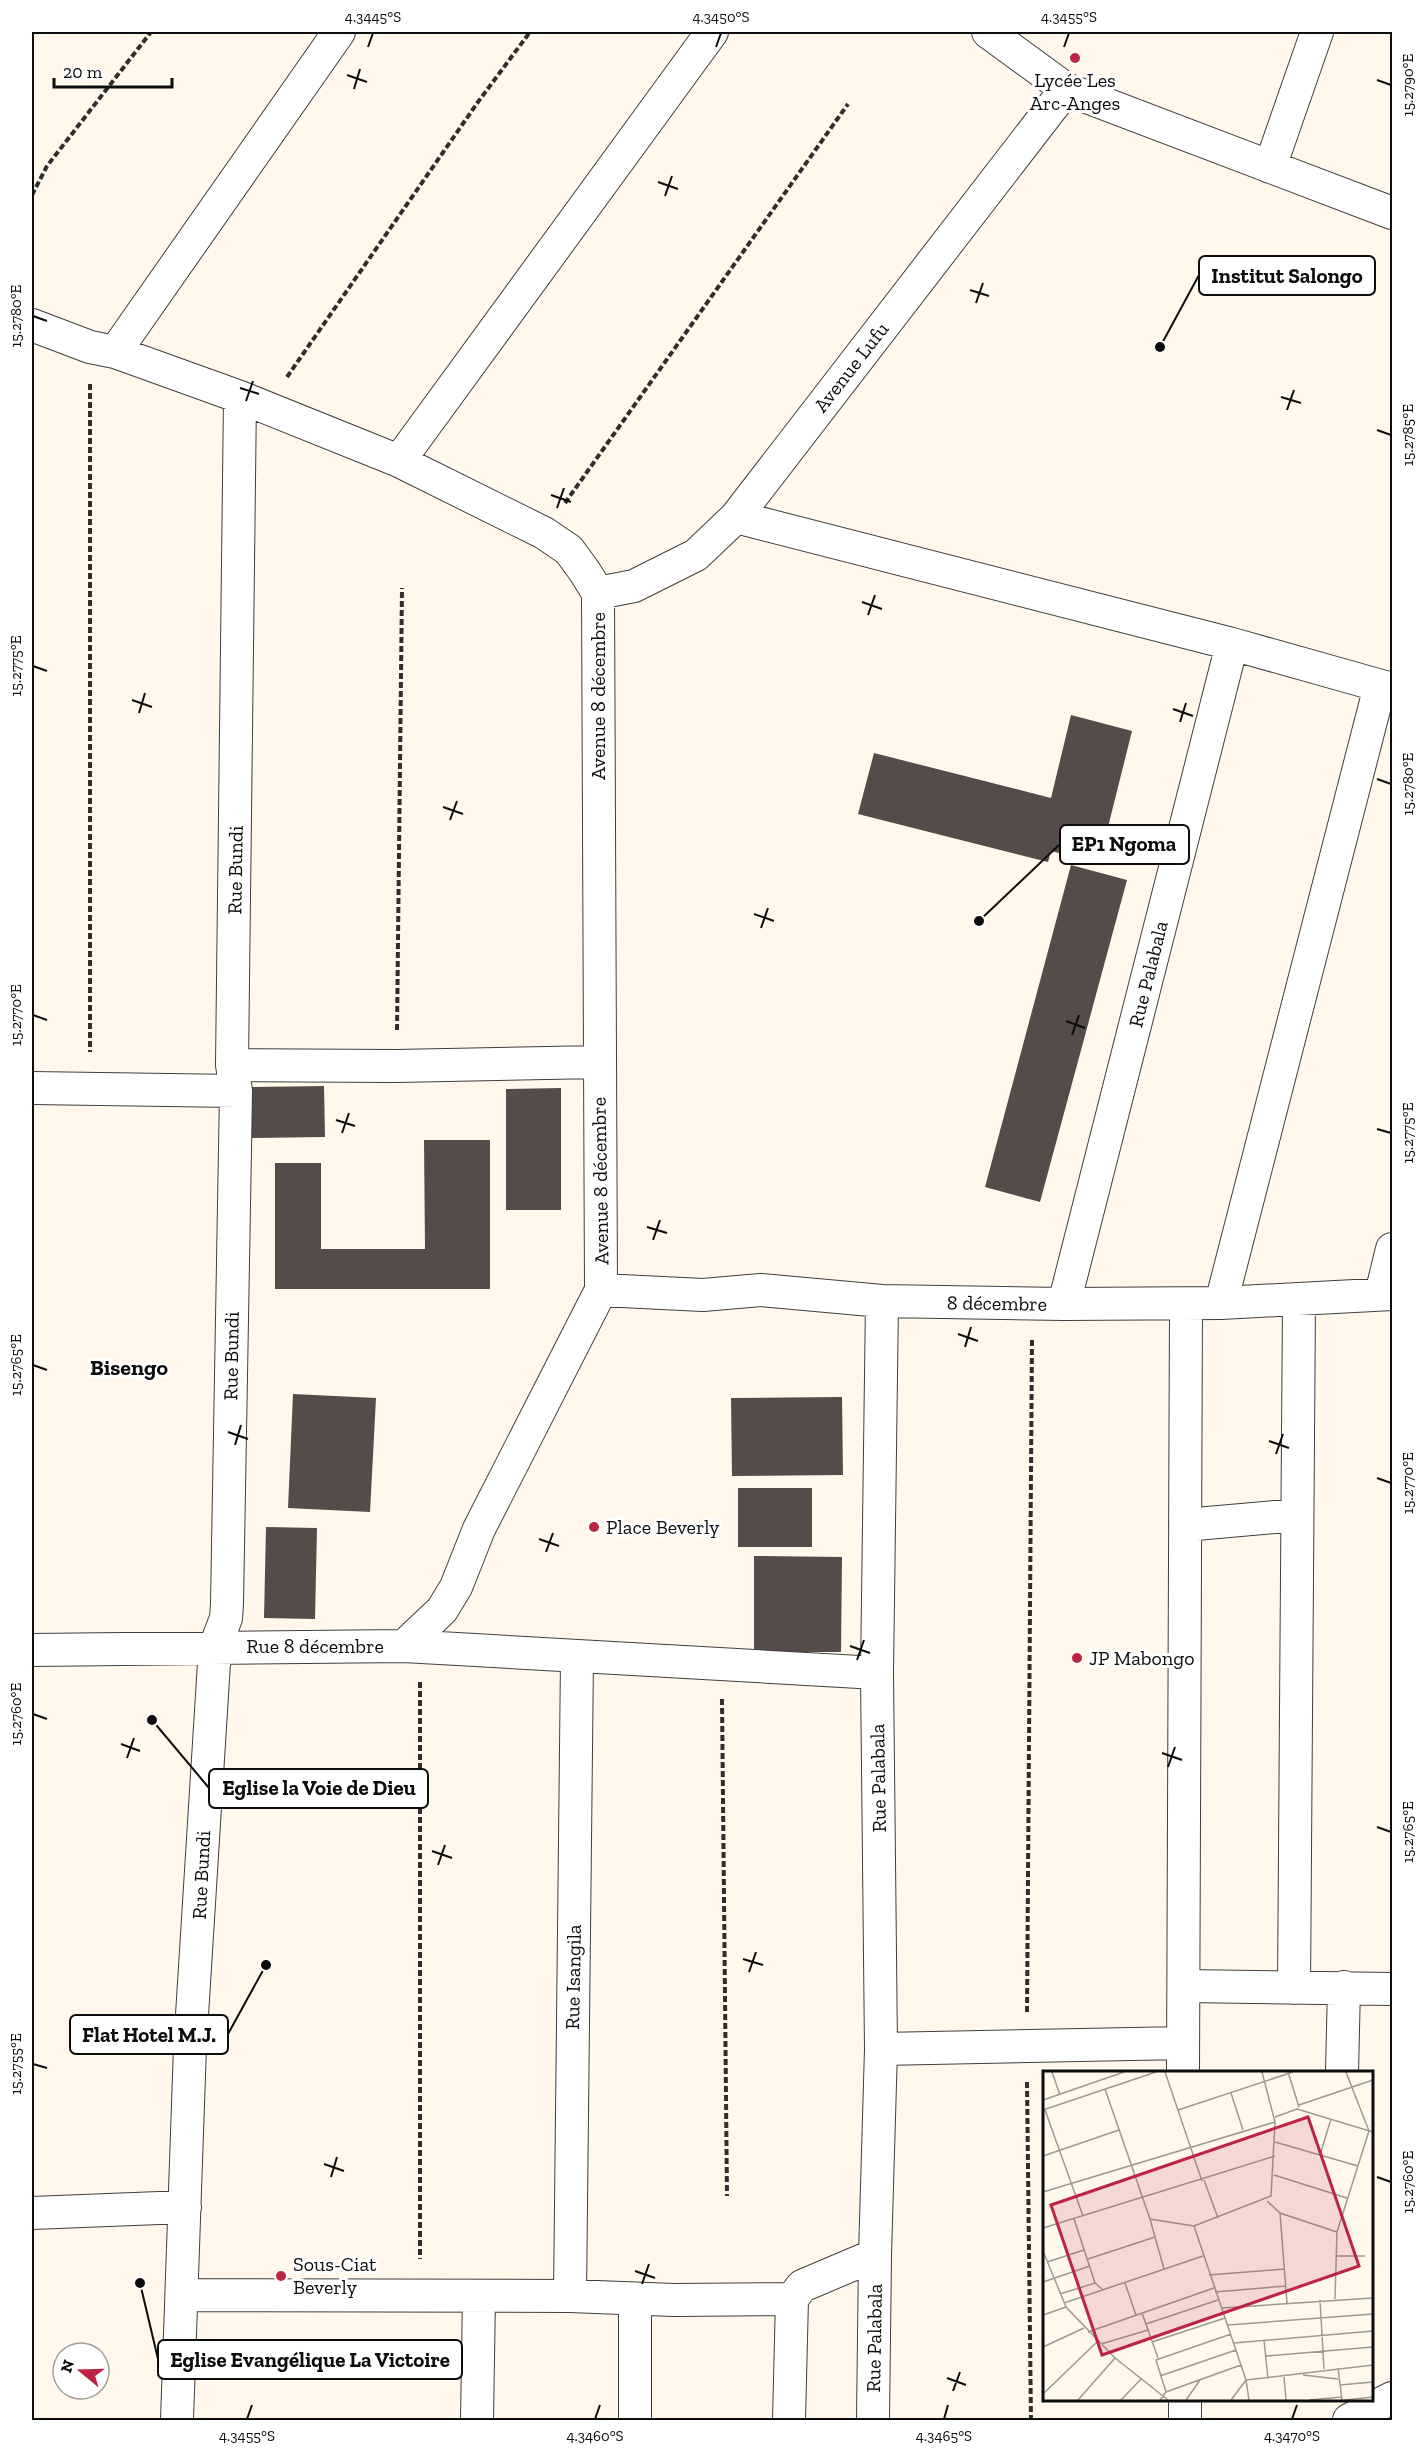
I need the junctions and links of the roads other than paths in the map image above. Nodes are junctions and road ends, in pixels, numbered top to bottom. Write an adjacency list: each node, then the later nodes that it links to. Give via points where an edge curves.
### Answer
1 (339, 32): 9 (street)
2 (712, 32): 11 (street)
3 (988, 32): 5 (street)
4 (1317, 32): 6 (street)
5 (1066, 89): 6 (street); 12 (street, Avenue Lufu)
6 (1270, 167): 7 (street)
7 (1392, 213)
8 (32, 325): 9 (street, Avenue 8 décembre)
9 (103, 350): 10 (street, Avenue 8 décembre)
10 (253, 402): 11 (street, Avenue 8 décembre); 17 (street, Rue Bundi)
11 (399, 461): 13 (street, Avenue 8 décembre, via 544,533 569,550)
12 (736, 517): 13 (street, Avenue Lufu, via 696,555 634,586); 14 (street)
13 (598, 593): 16 (street, Avenue 8 décembre)
14 (1232, 644): 15 (street); 25 (street, Rue Palabala)
15 (1386, 687): 24 (street)
16 (598, 1062): 17 (street, via 396,1066); 20 (street, Avenue 8 décembre)
17 (234, 1078): 18 (street, via 90,1089); 29 (street, Rue Bundi, via 226,1618)
18 (32, 1088)
19 (1392, 1248): 21 (street)
20 (601, 1290): 23 (street, 8 décembre, via 703,1295 761,1290); 30 (street, Rue 8 décembre, via 479,1529 456,1587)
21 (1387, 1294): 22 (street, 8 décembre)
22 (1299, 1300): 24 (street, 8 décembre); 27 (street)
23 (882, 1301): 25 (street, 8 décembre); 33 (street, Rue Palabala)
24 (1221, 1303): 26 (street, 8 décembre)
25 (1064, 1304): 26 (street, 8 décembre)
26 (1185, 1304): 28 (street)
27 (1297, 1515): 28 (street); 36 (street)
28 (1185, 1525): 34 (street)
29 (215, 1647): 30 (street, Rue 8 décembre); 31 (street, Rue 8 décembre); 41 (street, Rue Bundi, via 190,2047)
30 (412, 1647): 32 (street)
31 (32, 1650)
32 (577, 1658): 33 (street); 46 (street, Rue Isangila)
33 (877, 1673): 38 (street, Rue Palabala)
34 (1185, 1986): 36 (street); 39 (street)
35 (1344, 1987): 36 (street); 37 (street); 40 (street)
36 (1294, 1988)
37 (1392, 1989)
38 (881, 2049): 39 (street, via 1027,2046); 43 (street, Rue Palabala)
39 (1183, 2058)
40 (1342, 2071)
41 (185, 2208): 42 (street); 44 (street, Rue Bundi)
42 (32, 2213)
43 (874, 2256): 47 (street, Rue Palabala, via 802,2286); 56 (street, Rue Palabala)
44 (182, 2295): 45 (street); 52 (street, Rue Bundi)
45 (479, 2296): 46 (street); 53 (street)
46 (570, 2296): 48 (street)
47 (792, 2299): 48 (street); 55 (street)
48 (635, 2300): 54 (street)
49 (1392, 2398): 59 (street)
50 (1185, 2401): 57 (street)
51 (1334, 2401): 58 (street)
52 (177, 2421)
53 (477, 2421)
54 (635, 2421)
55 (789, 2421)
56 (873, 2421)
57 (1185, 2421)
58 (1334, 2421)
59 (1349, 2421)

